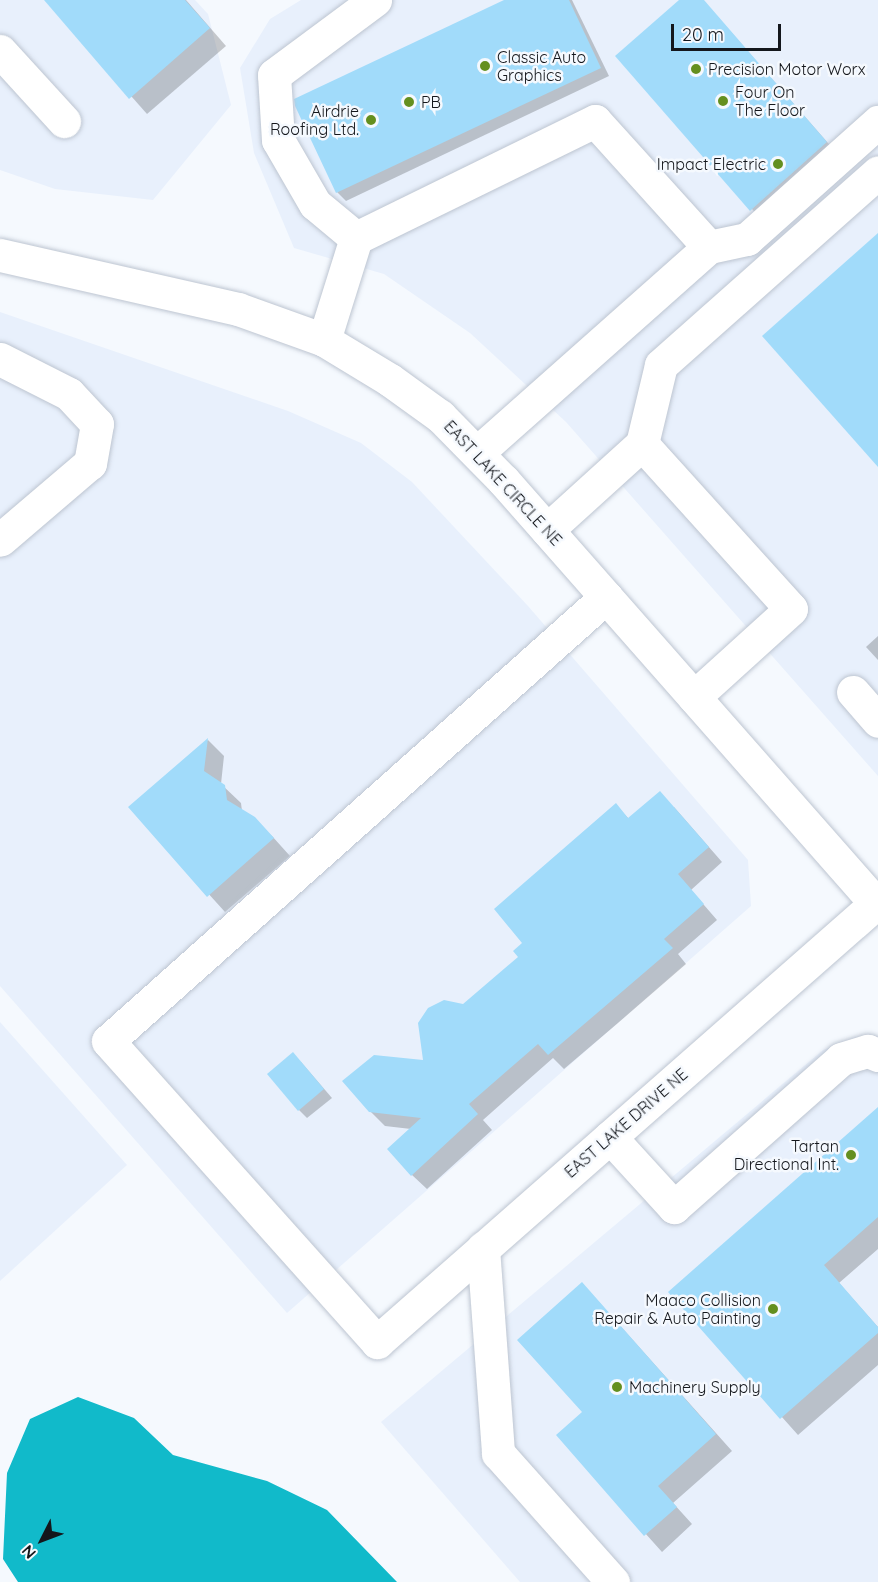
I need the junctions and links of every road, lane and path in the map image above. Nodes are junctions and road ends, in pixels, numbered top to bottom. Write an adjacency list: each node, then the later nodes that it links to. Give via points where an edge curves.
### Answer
1 (375, 0): 6 (street, via 274,75 278,140 315,204)
2 (0, 51): 3 (street)
3 (64, 121)
4 (878, 122): 7 (street, via 747,239)
5 (878, 172): 11 (street, via 661,365)
6 (356, 238): 7 (street, via 595,121); 9 (street)
7 (709, 247): 12 (street)
8 (0, 255): 9 (street, EAST LAKE CIRCLE NE, via 237,309)
9 (324, 340): 12 (street, EAST LAKE CIRCLE NE, via 440,416)
10 (0, 359): 14 (street, via 69,394 97,424 90,463)
11 (642, 444): 13 (street); 17 (street, via 791,609)
12 (478, 452): 13 (street, EAST LAKE CIRCLE NE)
13 (547, 530): 15 (street, EAST LAKE CIRCLE NE)
14 (0, 540)
15 (606, 597): 17 (street, EAST LAKE CIRCLE NE); 22 (street, EAST LAKE DRIVE NE, via 108,1041 377,1342)
16 (853, 692): 18 (street)
17 (694, 697): 19 (street, EAST LAKE CIRCLE NE)
18 (878, 721)
19 (873, 890): 21 (street, EAST LAKE DRIVE NE)
20 (878, 1055): 21 (street, via 868,1051 842,1059 674,1207)
21 (610, 1137): 22 (street, EAST LAKE DRIVE NE)
22 (483, 1248): 23 (street, via 498,1453)
23 (613, 1582)

